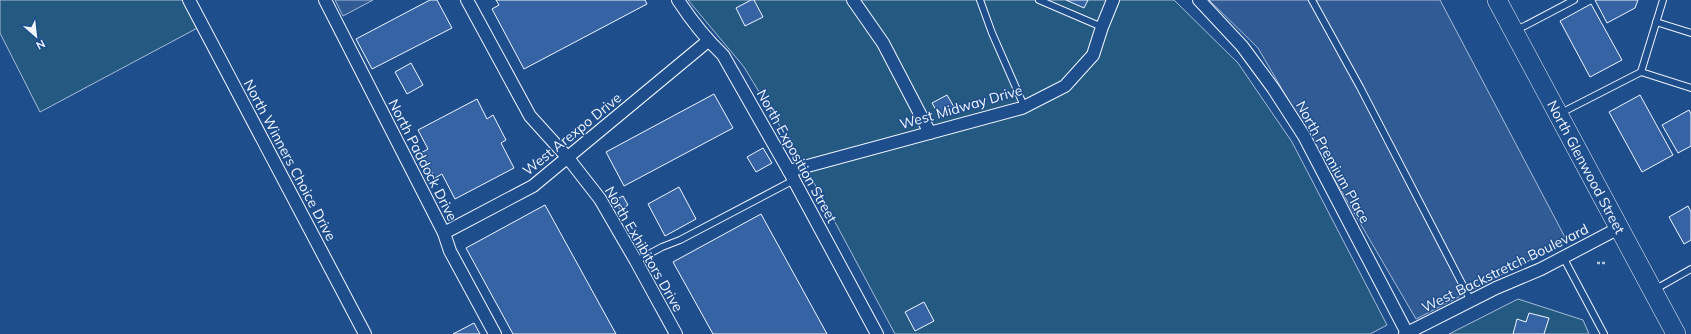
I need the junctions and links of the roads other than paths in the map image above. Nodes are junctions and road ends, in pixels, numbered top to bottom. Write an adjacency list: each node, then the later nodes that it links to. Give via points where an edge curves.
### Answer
1 (189, 0): 33 (street, North Winners Choice Drive)
2 (325, 0): 27 (street, North Paddock Drive)
3 (467, 0): 24 (street, North Exhibitors Drive, via 530,116)
4 (678, 0): 18 (street, North Exposition Street)
5 (853, 0): 23 (street, via 883,43)
6 (980, 0): 21 (lane)
7 (1039, 0): 15 (lane)
8 (1113, 0): 15 (street, West Midway Drive)
9 (1199, 0): 37 (street, North Premium Place, via 1242,46 1304,136)
10 (1312, 0): 32 (lane)
11 (1497, 0): 16 (main road, North Glenwood Street)
12 (1574, 0): 16 (lane)
13 (1663, 0): 14 (lane)
14 (1656, 22): 17 (lane); 19 (lane)
15 (1102, 27): 21 (street, West Midway Drive, via 1093,55 1065,86)
16 (1514, 32): 22 (main road, North Glenwood Street)
17 (1691, 33)
18 (708, 41): 24 (street, West Arexpo Drive); 25 (street, North Exposition Street, via 723,55)
19 (1641, 72): 20 (lane); 22 (lane)
20 (1691, 88)
21 (1024, 106): 23 (street, West Midway Drive)
22 (1558, 114): 26 (main road, North Glenwood Street)
23 (930, 133): 25 (street, West Midway Drive)
24 (568, 158): 27 (street, West Arexpo Drive, via 533,186); 29 (street, North Exhibitors Drive, via 600,199)
25 (792, 176): 29 (lane, via 680,240); 36 (street, North Exposition Street)
26 (1619, 228): 28 (street, West Backstretch Boulevard); 31 (main road, North Glenwood Street)
27 (444, 233): 34 (street, North Paddock Drive, via 450,251)
28 (1563, 257): 32 (street, West Backstretch Boulevard); 38 (lane)
29 (636, 260): 35 (street, North Exhibitors Drive)
30 (1691, 269): 31 (lane)
31 (1652, 290): 39 (main road, North Glenwood Street)
32 (1471, 301): 37 (street, West Backstretch Boulevard)
33 (365, 334)
34 (495, 334)
35 (676, 334)
36 (877, 334)
37 (1406, 334)
38 (1604, 334)
39 (1676, 334)

